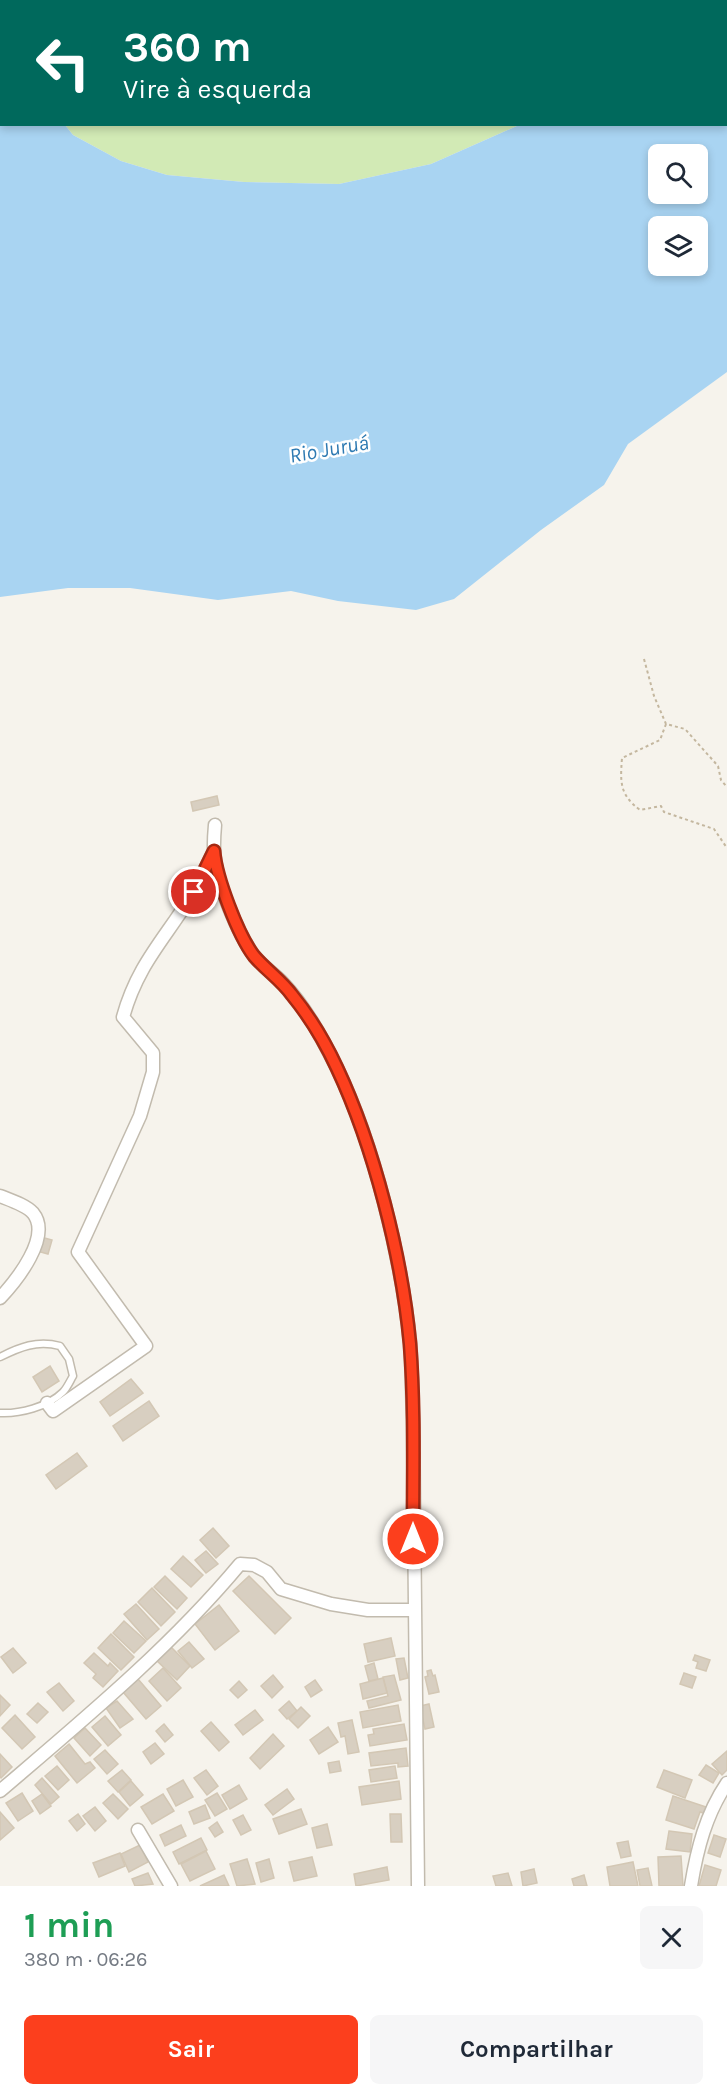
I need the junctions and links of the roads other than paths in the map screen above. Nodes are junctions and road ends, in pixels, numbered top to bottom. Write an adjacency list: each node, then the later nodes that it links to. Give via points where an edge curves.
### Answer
1 (215, 825): 2 (street)
2 (214, 851): 6 (street, via 194,892 149,955 129,994 123,1017 153,1053 153,1072 140,1116 78,1252 146,1346 53,1411); 8 (street, via 218,876 244,939 253,955 281,981 310,1019 336,1068 362,1126 380,1187 410,1342)
3 (0, 1196): 4 (street, via 32,1211 40,1225 31,1255)
4 (0, 1298)
5 (0, 1357): 6 (lane, via 32,1344 60,1346 69,1359 73,1376 62,1393)
6 (47, 1402): 7 (lane, via 27,1410)
7 (0, 1413)
8 (414, 1610): 10 (street, via 368,1610 331,1604 281,1589 267,1572 254,1565 240,1564 165,1644); 13 (street)
9 (727, 1783): 14 (street, via 697,1849)
10 (0, 1791)
11 (138, 1830): 12 (street)
12 (171, 1886)
13 (418, 1886)
14 (691, 1886)

